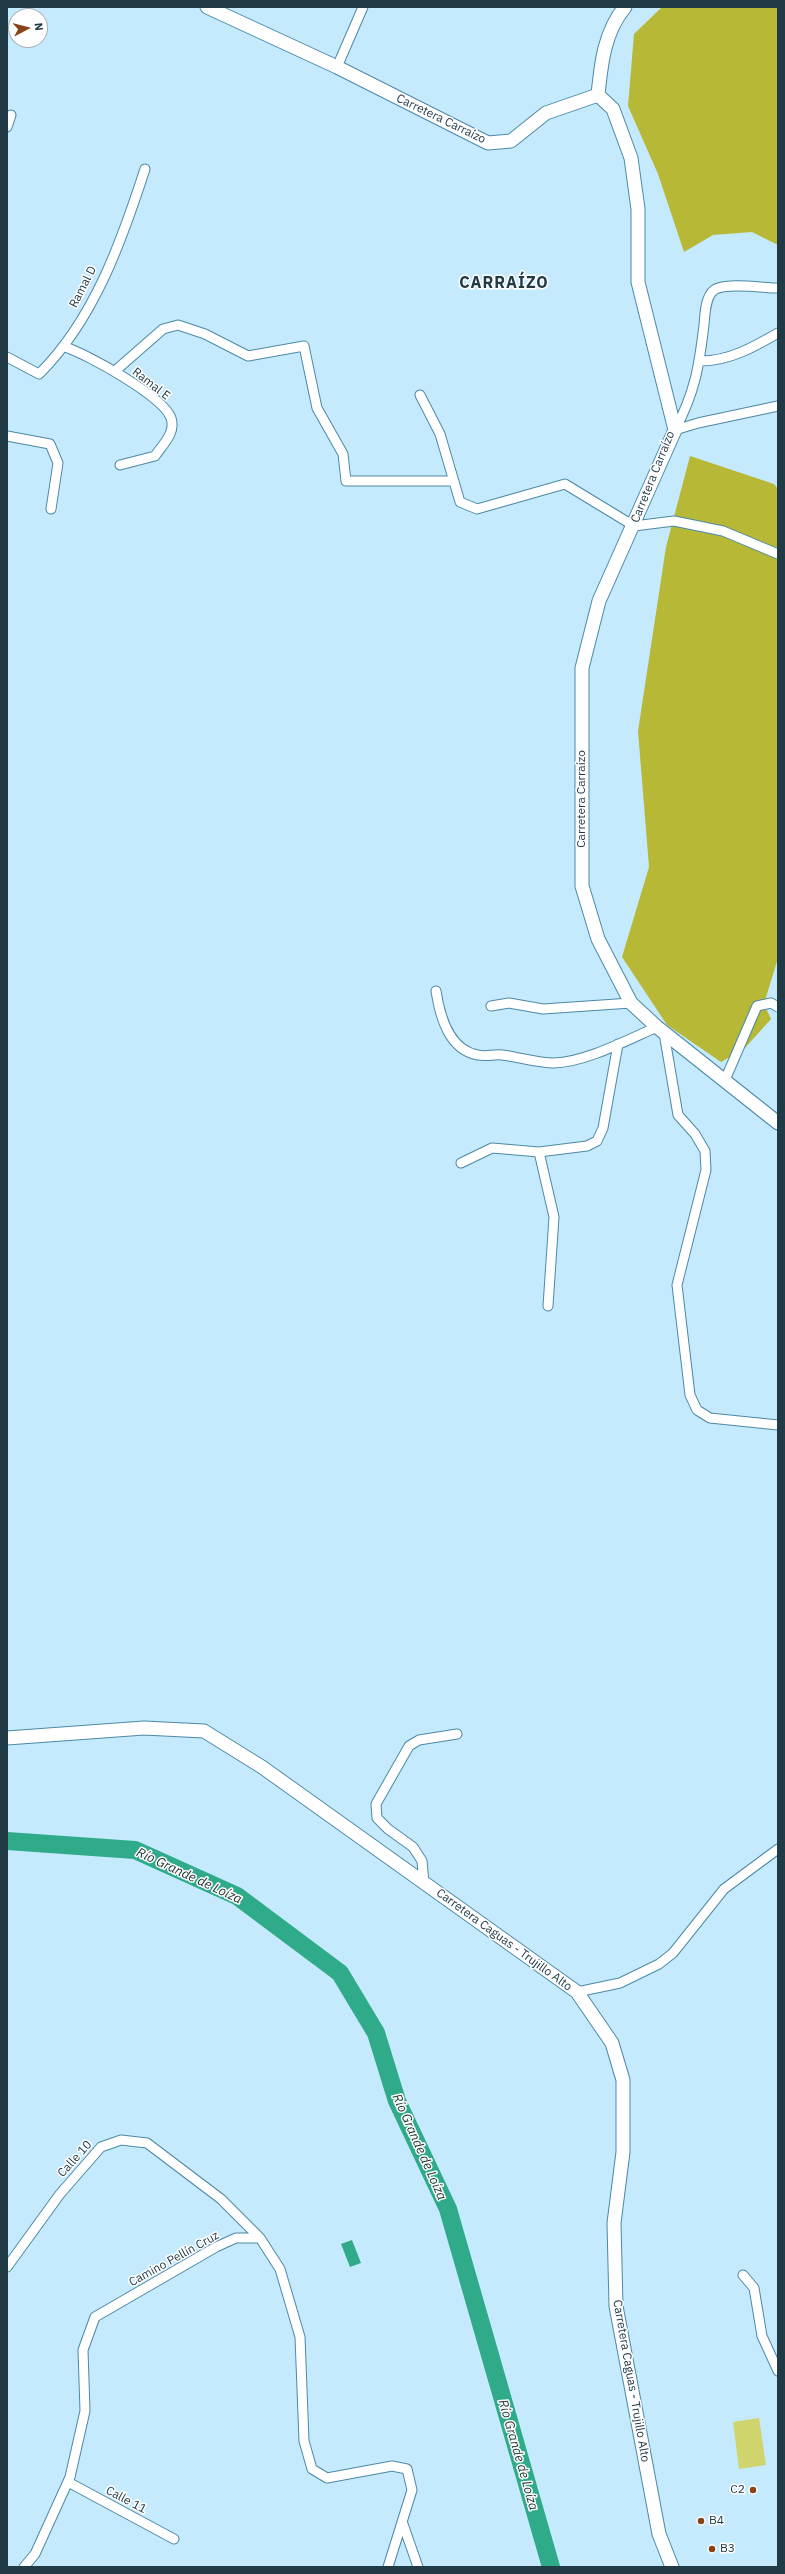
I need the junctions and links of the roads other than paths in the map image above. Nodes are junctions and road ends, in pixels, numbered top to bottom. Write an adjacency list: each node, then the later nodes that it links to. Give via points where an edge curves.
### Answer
1 (207, 7): 4 (street, Carretera Carraízo)
2 (363, 7): 4 (street)
3 (625, 7): 5 (street, via 609,32)
4 (337, 68): 5 (street, Carretera Carraízo, via 488,143 511,141 546,113)
5 (598, 96): 17 (street, Carretera Carraízo, via 613,109 631,158 638,209 638,282)
6 (11, 115): 7 (street)
7 (7, 127)
8 (145, 169): 11 (street, Ramal D, via 125,231)
9 (778, 288): 13 (street, via 724,286 714,290 706,309)
10 (778, 334): 13 (street, via 728,357)
11 (65, 347): 12 (street, Ramal D, via 39,374); 14 (street, Ramal E)
12 (7, 357)
13 (701, 361): 17 (street, via 689,405)
14 (115, 371): 19 (street, Ramal E, via 161,404 171,418 172,432 155,456); 20 (street, via 163,329 178,325 206,334 248,356 304,346 317,408 343,454 346,481)
15 (420, 395): 20 (street, via 440,434)
16 (778, 406): 17 (street)
17 (675, 430): 22 (street, Carretera Carraízo)
18 (7, 436): 21 (street, via 50,444 58,463)
19 (120, 465)
20 (453, 481): 22 (street, via 460,502 477,509 565,484)
21 (51, 509)
22 (634, 526): 23 (street, via 674,521 723,531); 25 (street, Carretera Carraízo, via 599,601 582,668 582,886 598,939)
23 (778, 554)
24 (436, 991): 29 (street, via 446,1030 467,1052 480,1056 500,1054 553,1063 571,1061)
25 (631, 1003): 26 (street, via 543,1009 509,1003); 28 (street, Carretera Carraízo)
26 (491, 1006)
27 (778, 1007): 30 (street, via 771,1003 757,1006)
28 (661, 1030): 29 (street); 30 (street, Carretera Carraízo); 35 (street, via 678,1115 695,1134 705,1151 706,1170 677,1285 690,1395 698,1410 710,1418)
29 (618, 1044): 32 (street, via 603,1128 597,1141 587,1146)
30 (725, 1080): 31 (street, Carretera Carraízo)
31 (778, 1123)
32 (539, 1152): 33 (street, via 492,1148); 34 (street, via 554,1217)
33 (461, 1163)
34 (548, 1306)
35 (778, 1425)
36 (457, 1734): 39 (street, via 419,1740 408,1746 376,1804 377,1818 413,1847 422,1861)
37 (7, 1738): 39 (street, Carretera Caguas - Trujillo Alto, via 144,1728 204,1731 262,1767)
38 (778, 1849): 40 (street, via 724,1889 673,1953 658,1964 620,1983)
39 (424, 1883): 40 (street, Carretera Caguas - Trujillo Alto)
40 (577, 1992): 51 (street, Carretera Caguas - Trujillo Alto, via 612,2043 623,2080 623,2152 614,2223 616,2306 659,2534)
41 (260, 2238): 42 (street, Calle 10, via 221,2198 147,2143 121,2140 101,2147 60,2194); 45 (street, Camino Pellín Cruz, via 236,2238 216,2247 94,2317 83,2350 85,2411); 46 (street, via 280,2269 300,2336 304,2441 312,2469 327,2478 392,2466 407,2469 412,2490)
42 (7, 2267)
43 (743, 2275): 44 (street, via 754,2288 762,2336)
44 (778, 2371)
45 (68, 2482): 47 (street, Calle 11); 48 (street, Camino Pellín Cruz, via 35,2554)
46 (403, 2524): 49 (street); 50 (street)
47 (174, 2539)
48 (24, 2567)
49 (388, 2567)
50 (418, 2567)
51 (672, 2567)

